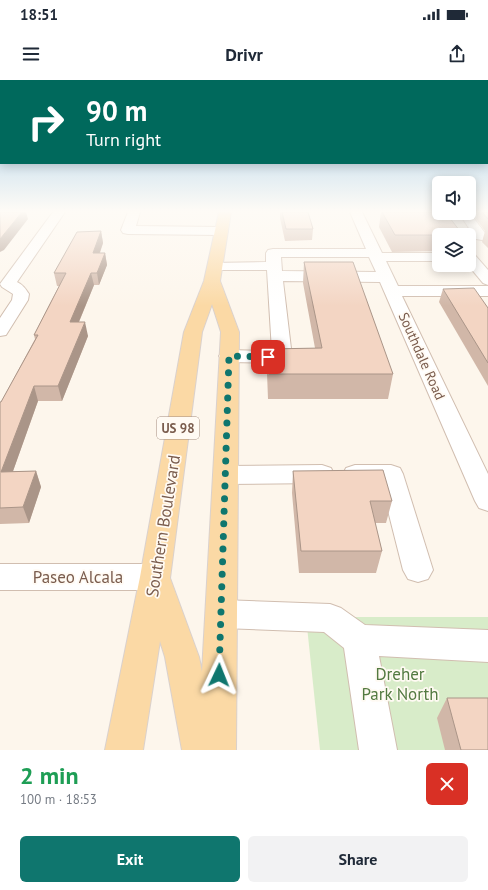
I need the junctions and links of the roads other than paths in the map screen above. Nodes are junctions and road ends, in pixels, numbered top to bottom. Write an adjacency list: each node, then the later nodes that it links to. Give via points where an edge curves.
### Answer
1 (35, 243): 10 (street)
2 (219, 243): 8 (main road, Southern Boulevard / US 98)
3 (371, 243): 4 (street, Southdale Road)
4 (376, 255): 5 (street); 7 (street, via 273,253); 11 (street, Southdale Road)
5 (432, 257)
6 (476, 265): 9 (street)
7 (275, 271): 8 (street); 11 (street); 14 (street, via 282,357)
8 (213, 273): 14 (main road, Southern Boulevard / US 98, via 230,332); 19 (main road, Southern Boulevard / US 98, via 193,332)
9 (488, 280)
10 (4, 283): 13 (street, via 18,289 21,294 20,300)
11 (389, 284): 12 (street); 16 (street, Southdale Road)
12 (488, 291)
13 (0, 331)
14 (229, 356): 15 (main road, Southern Boulevard / US 98)
15 (225, 475): 17 (street, via 391,474); 20 (main road, Southern Boulevard / US 98)
16 (488, 501)
17 (418, 570)
18 (0, 577): 19 (street, Paseo Alcala)
19 (156, 578): 23 (main road, Southern Boulevard / US 98); 24 (main road, via 182,657)
20 (222, 614): 21 (street, via 330,618); 25 (main road, Southern Boulevard / US 98)
21 (359, 640): 22 (street); 26 (street)
22 (488, 646)
23 (124, 750)
24 (201, 750)
25 (216, 750)
26 (378, 750)

